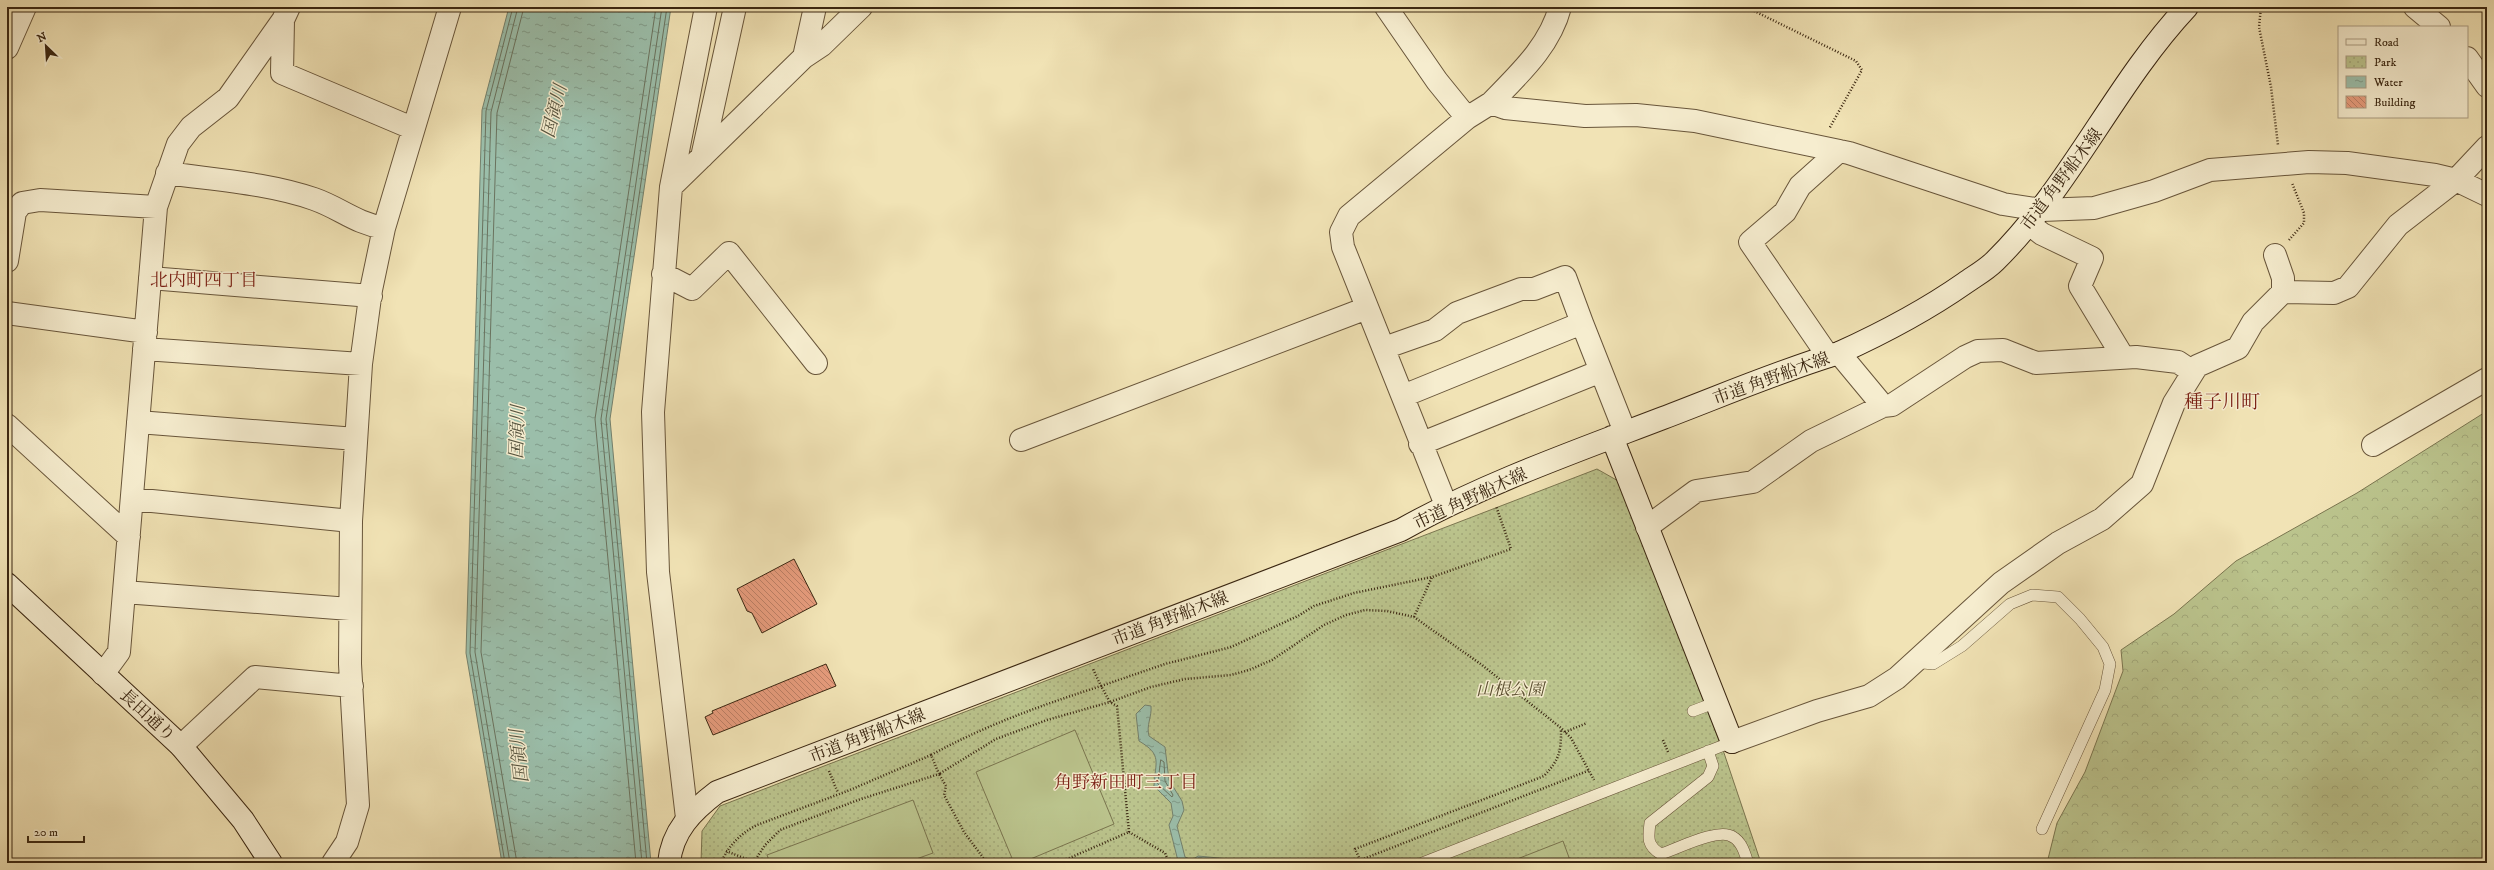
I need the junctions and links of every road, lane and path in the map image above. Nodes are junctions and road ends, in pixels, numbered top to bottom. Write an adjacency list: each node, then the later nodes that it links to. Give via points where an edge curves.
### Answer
1 (25, 7): 15 (street)
2 (450, 7): 21 (street)
3 (706, 7): 28 (street)
4 (735, 7): 24 (street)
5 (815, 7): 16 (street)
6 (861, 7): 16 (street, via 822,45)
7 (1386, 7): 20 (street, via 1437,81)
8 (1560, 7): 19 (street, via 1555,24 1537,54)
9 (1746, 7): 23 (path, via 1856,61 1862,70)
10 (2187, 7): 32 (street, 市道 角野船木線, via 2162,34)
11 (2261, 7): 25 (path, via 2259,27 2271,87 2278,155)
12 (2415, 7): 14 (street)
13 (286, 13): 21 (street, via 282,72); 26 (street, via 228,98 191,127 178,144)
14 (2438, 26)
15 (7, 48)
16 (804, 57): 24 (street)
17 (2468, 59): 18 (street)
18 (2487, 86)
19 (1492, 103): 20 (street); 23 (street, via 1505,108 1585,116 1636,115 1696,121)
20 (1467, 118): 40 (street, via 1349,216 1341,232 1343,247)
21 (412, 128): 33 (street)
22 (2487, 147): 27 (street)
23 (1829, 149): 32 (street, via 1902,169); 45 (street, via 1800,186 1785,212 1750,242)
24 (702, 156): 28 (street)
25 (2283, 163): 27 (street, via 2347,163); 32 (street, via 2210,170 2154,191 2094,208); 34 (path, via 2304,213 2304,223)
26 (167, 173): 31 (street); 33 (street, via 286,191 316,199 365,225)
27 (2456, 180): 29 (street); 38 (street, via 2398,224 2348,287 2334,293)
28 (671, 187): 36 (street)
29 (2487, 195)
30 (14, 198): 31 (street); 35 (street, via 15,212)
31 (156, 207): 37 (street)
32 (2035, 217): 45 (street, 市道 角野船木線, via 1994,263 1933,305 1874,337); 46 (street, via 2042,234 2092,258 2080,286)
33 (384, 228): 39 (street)
34 (2275, 255): 38 (street, via 2283,278)
35 (7, 261)
36 (663, 274): 47 (street, via 692,289 729,253); 91 (street, via 653,412 658,572)
37 (150, 278): 39 (street); 43 (street)
38 (2283, 292): 50 (street, via 2253,322 2238,348 2197,366)
39 (371, 296): 48 (street)
40 (1367, 308): 44 (street); 58 (street)
41 (7, 313): 43 (street)
42 (1582, 323): 44 (street, via 1565,277 1534,289 1521,289 1456,313 1435,330); 49 (street); 52 (street)
43 (145, 340): 48 (street); 54 (street)
44 (1384, 348): 52 (street)
45 (1833, 354): 53 (street); 56 (street, 市道 角野船木線)
46 (2123, 357): 50 (street, via 2178,362); 53 (street, via 2036,363 2003,350 1978,351 1892,405)
47 (816, 363)
48 (361, 364): 57 (street)
49 (1600, 371): 56 (street); 59 (street)
50 (2193, 372): 72 (street, via 2174,403 2142,484 2102,519 2058,543 2001,583)
51 (2487, 379): 60 (street)
52 (1403, 396): 59 (street)
53 (1883, 406): 65 (street, via 1811,441 1753,482 1696,491)
54 (138, 422): 57 (street); 62 (street)
55 (7, 425): 66 (street)
56 (1618, 435): 61 (street, 市道 角野船木線); 65 (street)
57 (356, 439): 64 (street)
58 (1021, 440)
59 (1420, 444): 63 (street)
60 (2373, 445)
61 (1489, 487): 63 (street, 市道 角野船木線); 67 (path, via 1511,549)
62 (132, 499): 64 (street); 66 (street)
63 (1446, 505): 85 (street, 市道 角野船木線, via 1401,530)
64 (351, 521): 70 (street)
65 (1647, 526): 77 (street)
66 (129, 537): 69 (street)
67 (1432, 577): 71 (path); 75 (path, via 1354,593 1314,606 1231,647 1165,664)
68 (7, 584): 73 (street, 長田通り)
69 (124, 592): 70 (street); 73 (street, via 119,652)
70 (350, 609): 74 (street)
71 (1414, 617): 76 (path, via 1387,611 1365,610 1324,625 1272,660 1249,670 1231,675 1185,679 1151,687); 80 (path, via 1482,665)
72 (1914, 662): 82 (street, via 1897,678 1869,696 1817,711); 92 (lane, via 1933,664 1962,646 2010,604 2032,595 2058,597 2103,647 2110,664 2105,690)
73 (103, 674): 83 (street, 長田通り)
74 (352, 686): 83 (street, via 255,677); 97 (street, via 358,804 347,842)
75 (1101, 686): 76 (path); 86 (path, via 1016,714 969,734)
76 (1110, 702): 88 (path, via 1047,720 996,739); 93 (path, via 1117,706)
77 (1717, 702): 78 (lane); 82 (street)
78 (1693, 711)
79 (1587, 723): 81 (path)
80 (1560, 728): 81 (path); 95 (path, via 1560,752 1556,763 1544,776 1355,849)
81 (1565, 732): 87 (path)
82 (1732, 742): 84 (lane)
83 (181, 746): 96 (street, 長田通り, via 242,820)
84 (1708, 751): 90 (lane); 106 (lane, via 1712,766 1708,777 1650,823 1647,839 1652,850 1660,854 1717,833 1733,836 1740,843)
85 (821, 753): 89 (path); 91 (street, 市道 角野船木線, via 717,792)
86 (931, 755): 88 (path); 89 (path)
87 (1590, 770): 90 (path); 95 (path)
88 (939, 774): 100 (path, via 858,800 780,830 764,845); 101 (path, via 946,786 944,795 964,832)
89 (838, 793): 94 (path, via 743,832)
90 (1599, 794): 105 (lane)
91 (687, 818): 98 (street, 市道 角野船木線, via 670,850)
92 (2042, 829)
93 (1129, 832): 102 (path); 103 (path, via 1165,853)
94 (726, 852): 99 (path); 100 (path)
95 (1360, 860): 104 (path)
96 (271, 863)
97 (333, 863)
98 (669, 863)
99 (721, 863)
100 (754, 863)
101 (987, 863)
102 (1058, 863)
103 (1169, 863)
104 (1353, 863)
105 (1422, 863)
106 (1748, 863)

